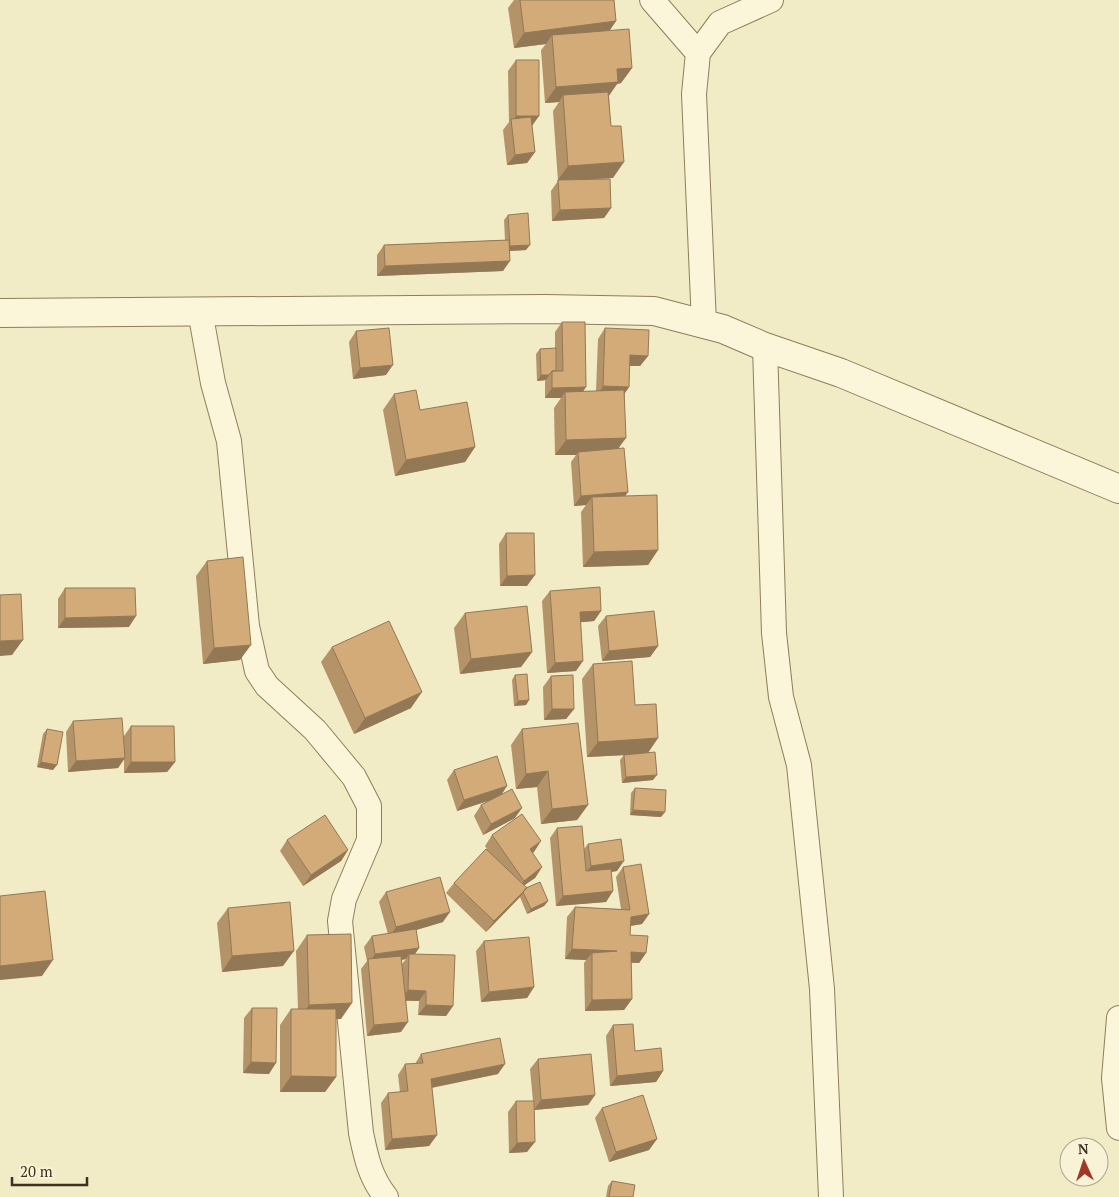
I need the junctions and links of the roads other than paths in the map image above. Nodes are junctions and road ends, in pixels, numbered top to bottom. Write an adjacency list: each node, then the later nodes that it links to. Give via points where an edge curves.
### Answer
1 (652, 0): 3 (street)
2 (771, 0): 3 (street, via 720,23)
3 (698, 53): 6 (street, via 694,94)
4 (200, 311): 5 (street); 6 (street, via 654,311); 11 (street, via 213,382 230,441 247,626 257,671 267,686 315,730 354,777 369,806 369,840 344,899 340,921 361,1133 368,1166)
5 (0, 313)
6 (704, 324): 7 (street)
7 (765, 347): 8 (street, via 841,373); 12 (street, via 774,633 781,697 799,765 822,989)
8 (1119, 489)
9 (1119, 1018): 10 (street, via 1114,1078)
10 (1119, 1128)
11 (386, 1197)
12 (831, 1197)

